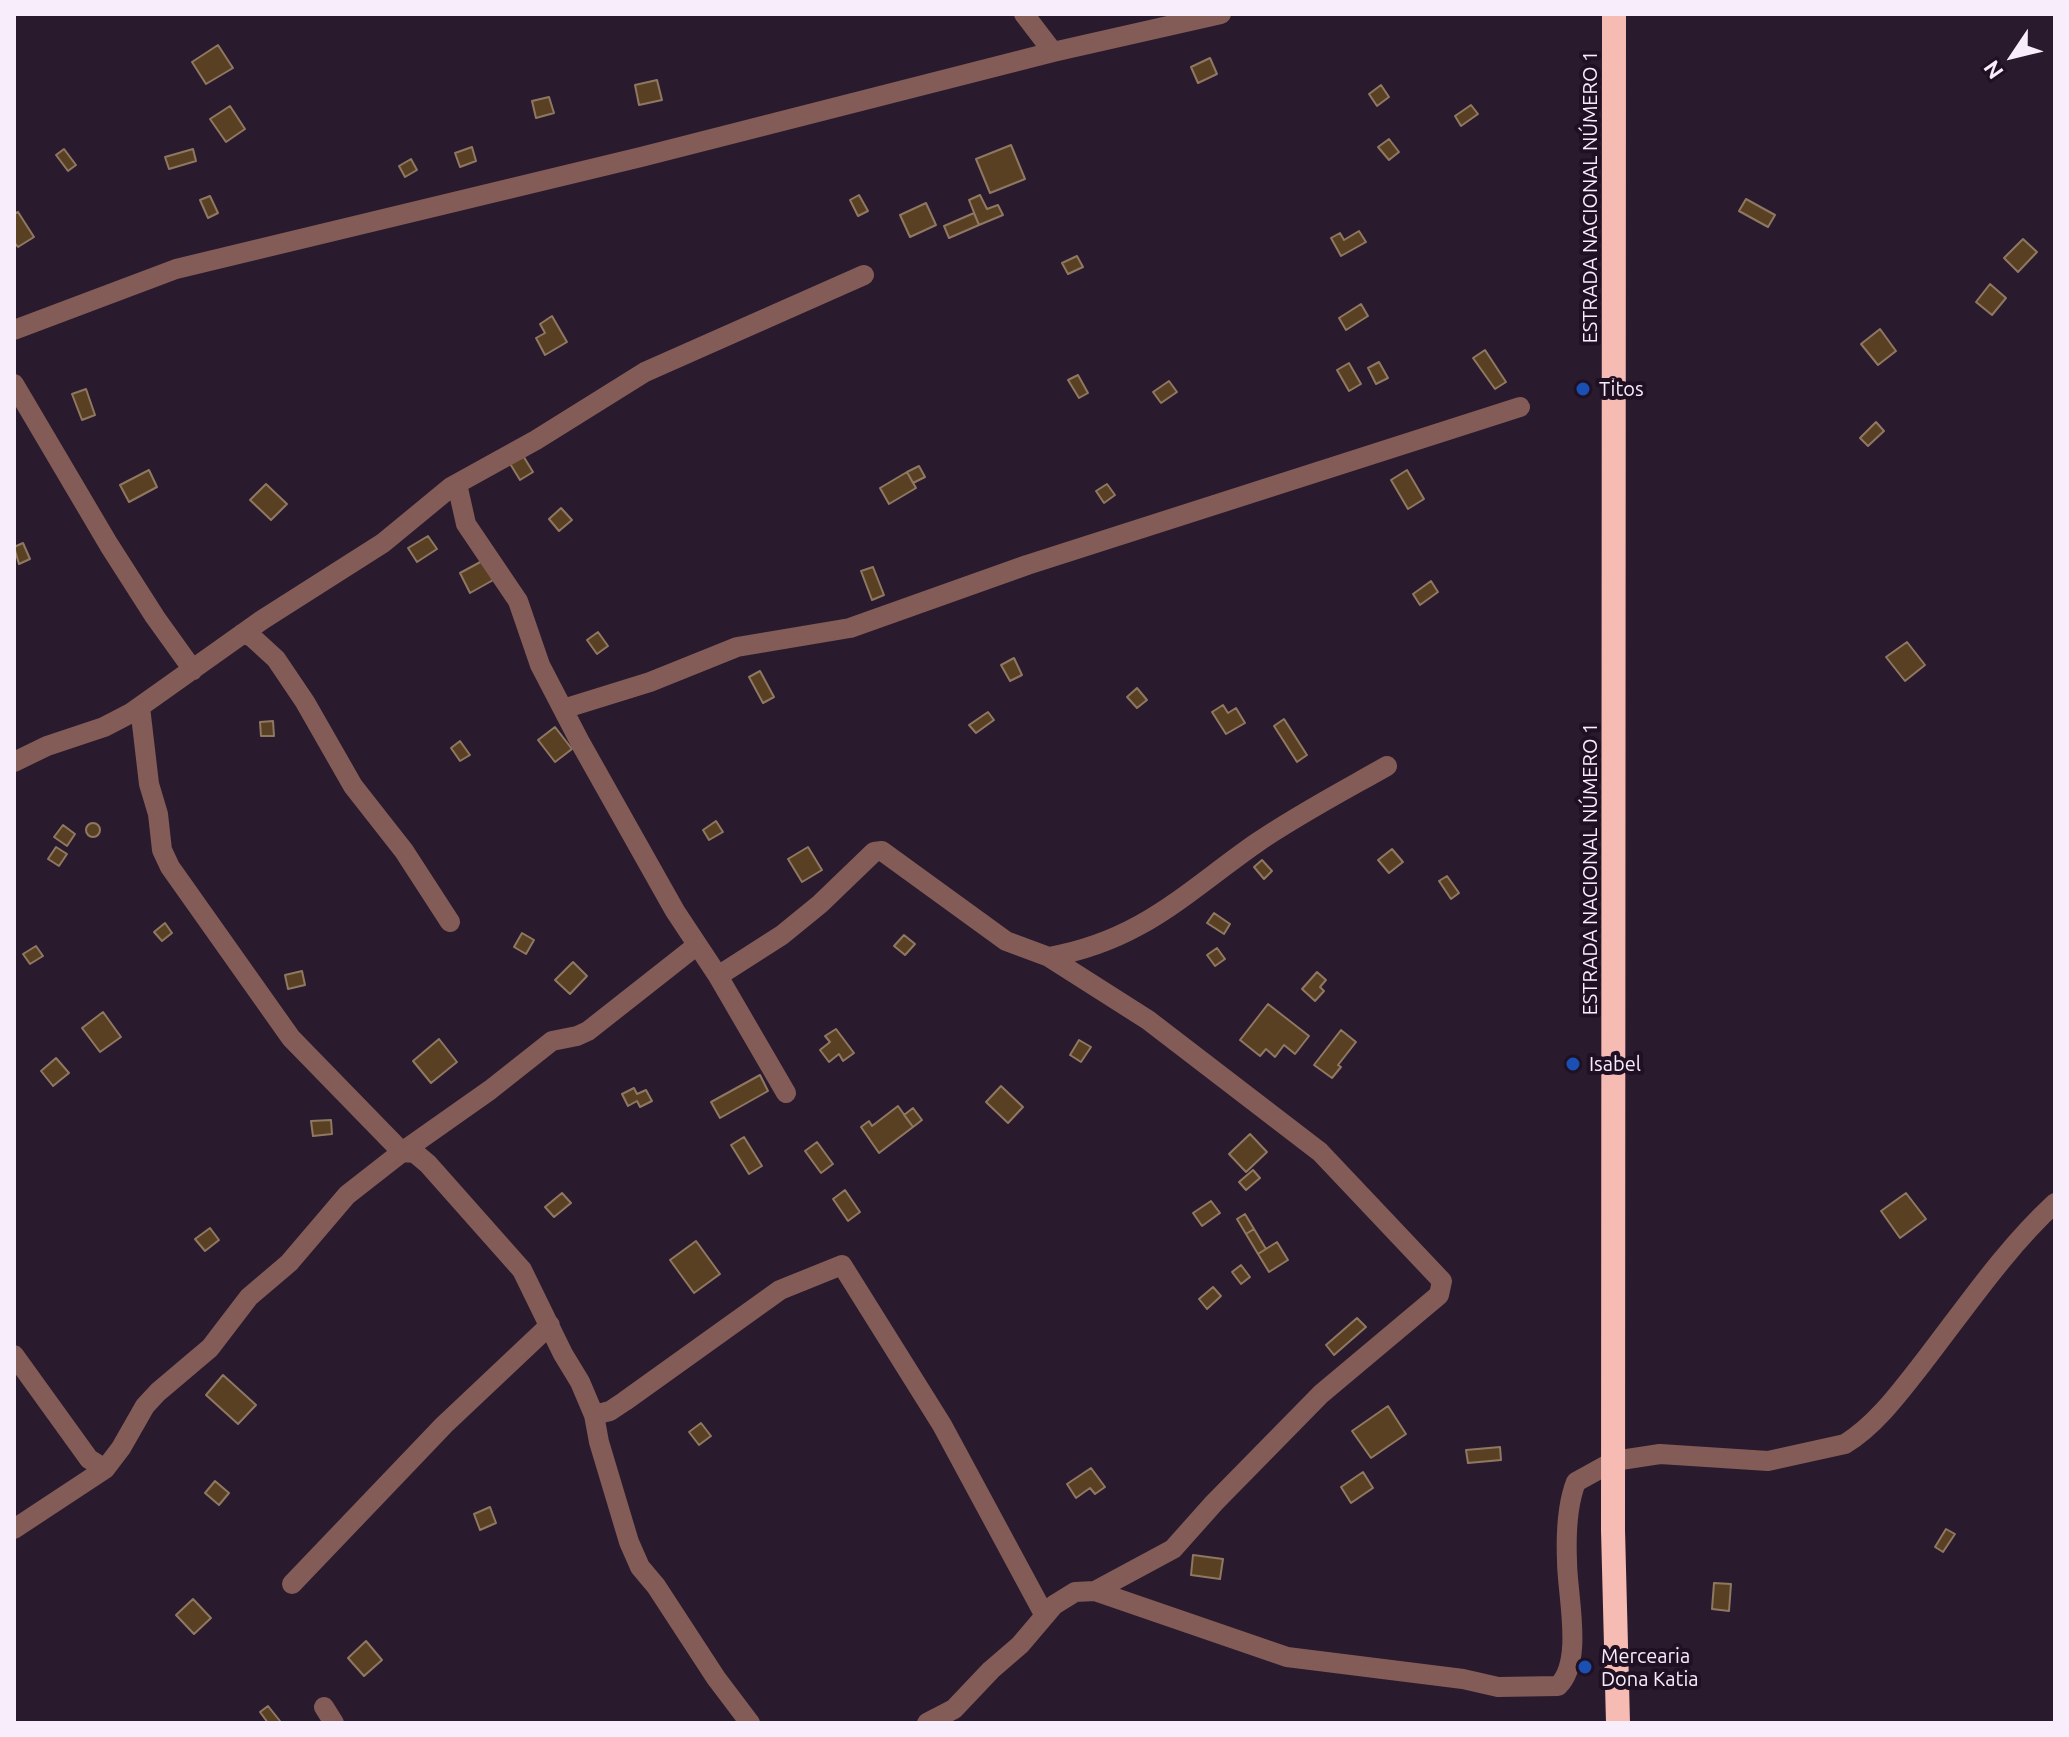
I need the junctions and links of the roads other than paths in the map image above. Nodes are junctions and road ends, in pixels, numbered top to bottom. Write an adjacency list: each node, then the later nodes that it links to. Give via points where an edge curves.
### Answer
1 (1024, 14): 4 (street)
2 (1221, 14): 4 (street)
3 (1614, 14): 30 (highway, ESTRADA NACIONAL NÚMERO 1)
4 (1053, 52): 6 (street, via 176,269)
5 (864, 275): 9 (street, via 645,372)
6 (14, 330)
7 (14, 384): 13 (street, via 117,557)
8 (1520, 407): 15 (street, via 1027,565 850,628 737,647)
9 (457, 484): 10 (street); 11 (street)
10 (419, 515): 11 (street, via 439,513); 12 (street)
11 (466, 524): 15 (street, via 518,601 540,665)
12 (243, 633): 13 (street); 20 (street, via 276,659 353,786)
13 (193, 670): 14 (street)
14 (140, 707): 16 (street); 17 (street)
15 (563, 709): 21 (street)
16 (121, 718): 17 (street); 18 (street)
17 (142, 729): 25 (street, via 162,850 170,867 291,1038)
18 (14, 762)
19 (1387, 766): 22 (street, via 1258,842 1128,933)
20 (450, 922)
21 (696, 946): 23 (street); 25 (street, via 588,1031 552,1041)
22 (1049, 957): 23 (street, via 1006,941 882,851 874,852 782,935); 34 (street, via 1148,1020 1320,1152 1442,1281 1439,1295 1321,1394 1173,1549)
23 (718, 976): 24 (street)
24 (786, 1093)
25 (402, 1152): 27 (street, via 415,1153 428,1164 485,1226 522,1270); 31 (street, via 347,1195 289,1263 249,1297 210,1348 158,1392)
26 (2055, 1203): 30 (street, via 1986,1280 1886,1408 1845,1444 1768,1461 1660,1454)
27 (550, 1325): 29 (street); 33 (street, via 444,1425)
28 (14, 1355): 31 (street, via 89,1459)
29 (594, 1415): 35 (street, via 625,1401 780,1290 842,1265 942,1425); 36 (street, via 640,1567)
30 (1614, 1461): 34 (street, via 1576,1482 1571,1494 1567,1561 1573,1639 1565,1679 1558,1686 1498,1687 1287,1657); 38 (highway, ESTRADA NACIONAL NÚMERO 1)
31 (105, 1469): 32 (street)
32 (14, 1529)
33 (292, 1584)
34 (1095, 1591): 35 (street, via 1065,1597)
35 (1045, 1616): 37 (street, via 954,1709)
36 (750, 1723)
37 (927, 1723)
38 (1618, 1723)

